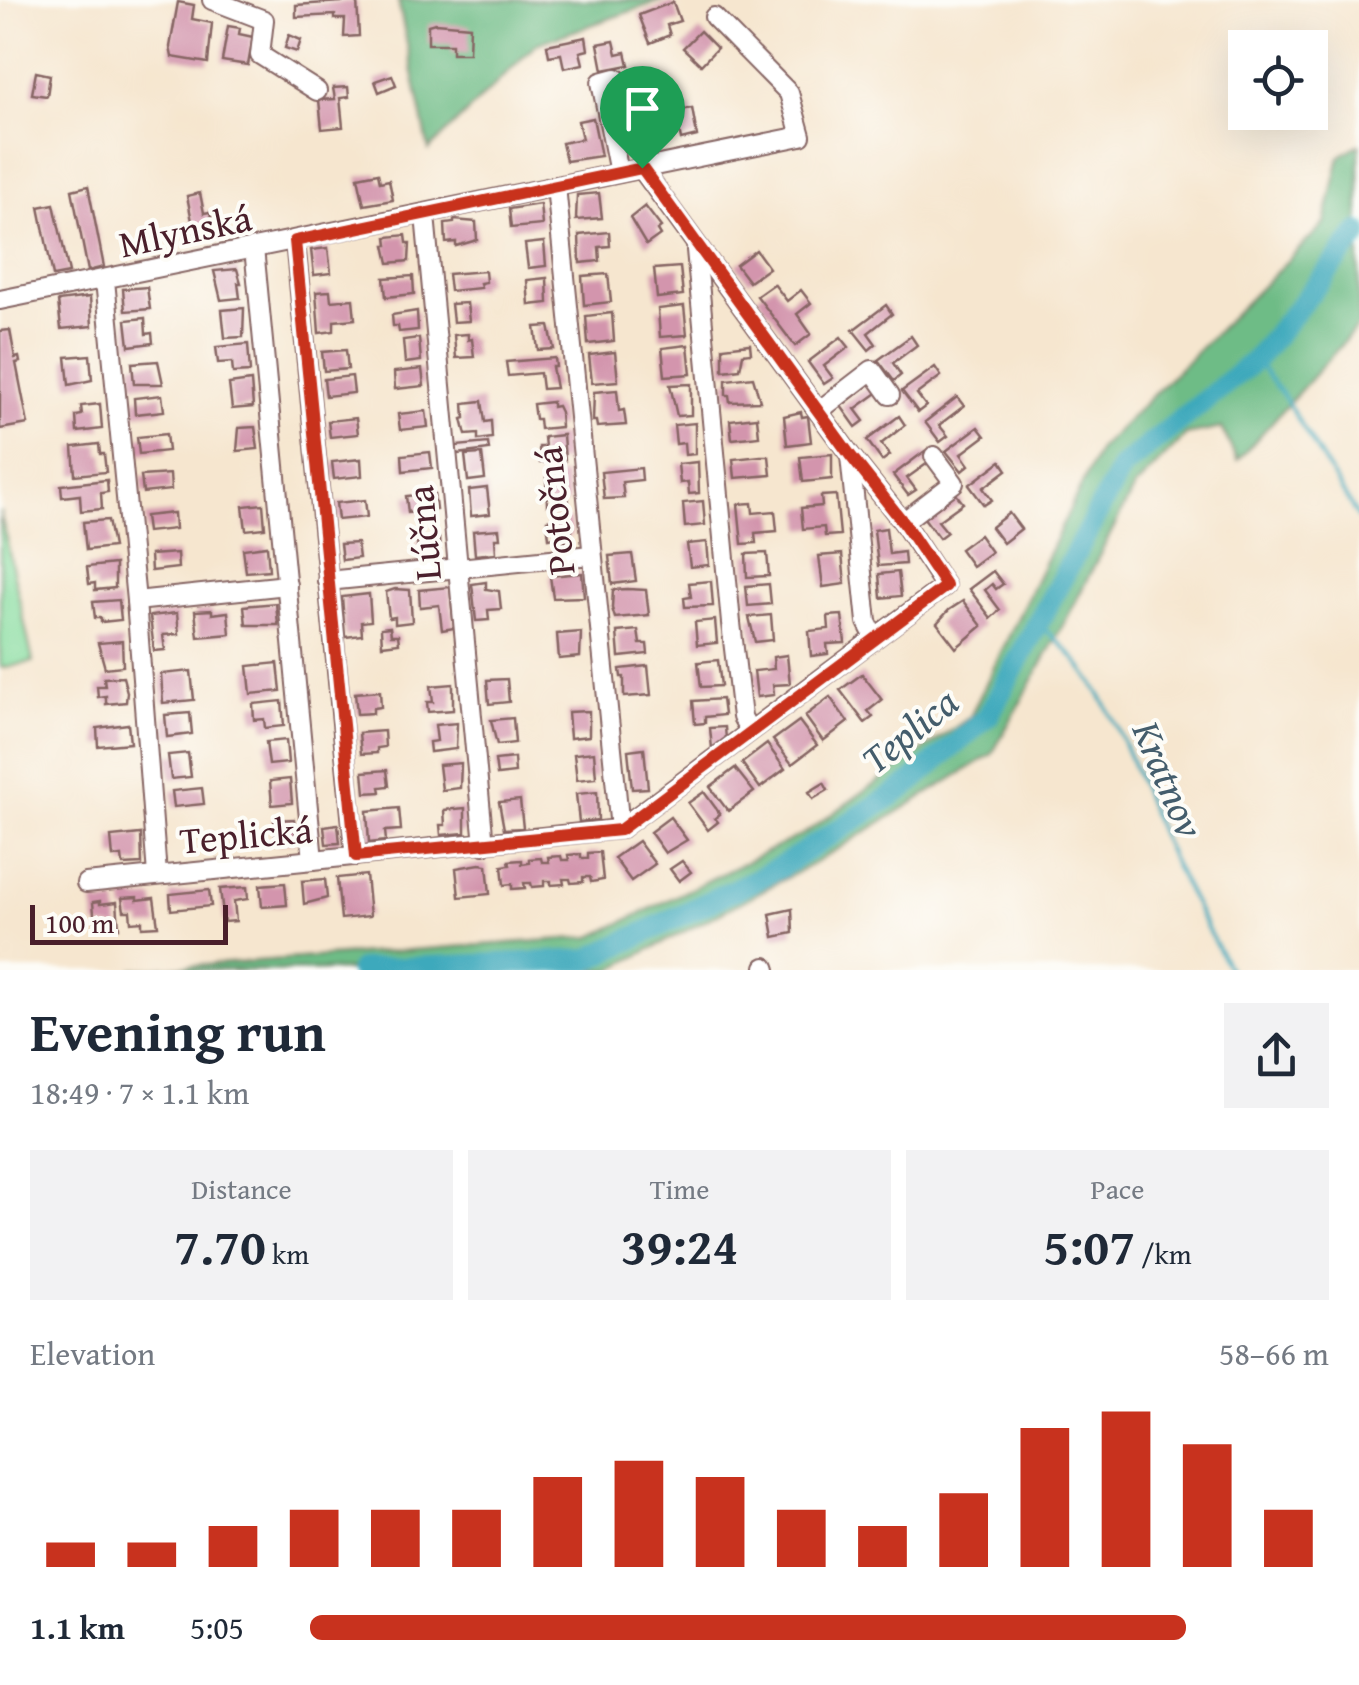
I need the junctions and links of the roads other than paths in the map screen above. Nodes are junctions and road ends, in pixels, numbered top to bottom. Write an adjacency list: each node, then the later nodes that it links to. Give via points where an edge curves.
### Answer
1 (212, 0): 4 (street, via 264,20 260,54)
2 (714, 17): 5 (street, Mlynská, via 789,93 801,136)
3 (616, 78): 6 (street, via 601,82)
4 (317, 91)
5 (642, 168): 6 (street, Mlynská); 10 (street)
6 (619, 173): 7 (street, Mlynská)
7 (556, 186): 8 (street, Mlynská); 23 (street, Potočná)
8 (425, 214): 9 (street, Mlynská); 24 (street, Lúčna)
9 (295, 241): 11 (street, Mlynská); 25 (street)
10 (696, 246): 13 (street); 15 (street)
11 (254, 248): 12 (street, Mlynská); 26 (street)
12 (105, 280): 14 (street, Mlynská); 27 (street)
13 (730, 291): 15 (street); 17 (street)
14 (0, 300)
15 (701, 305): 29 (street, via 730,623 742,717)
16 (890, 395): 17 (street, via 872,370)
17 (820, 410): 18 (street)
18 (850, 455): 20 (street); 21 (street)
19 (934, 456): 22 (street, via 954,482)
20 (885, 499): 21 (street); 22 (street)
21 (856, 512): 28 (street, via 866,622)
22 (903, 522): 28 (street, via 946,586)
23 (591, 555): 24 (street); 30 (street, Potočná)
24 (460, 569): 25 (street); 31 (street, Lúčna)
25 (327, 581): 32 (street)
26 (287, 584): 27 (street); 33 (street)
27 (136, 600): 34 (street)
28 (875, 638): 29 (street)
29 (750, 730): 30 (street)
30 (620, 830): 31 (street, Teplická)
31 (484, 845): 32 (street, Teplická)
32 (356, 856): 33 (street, Teplická)
33 (312, 860): 34 (street, Teplická)
34 (157, 875): 35 (street, Teplická)
35 (86, 883)

